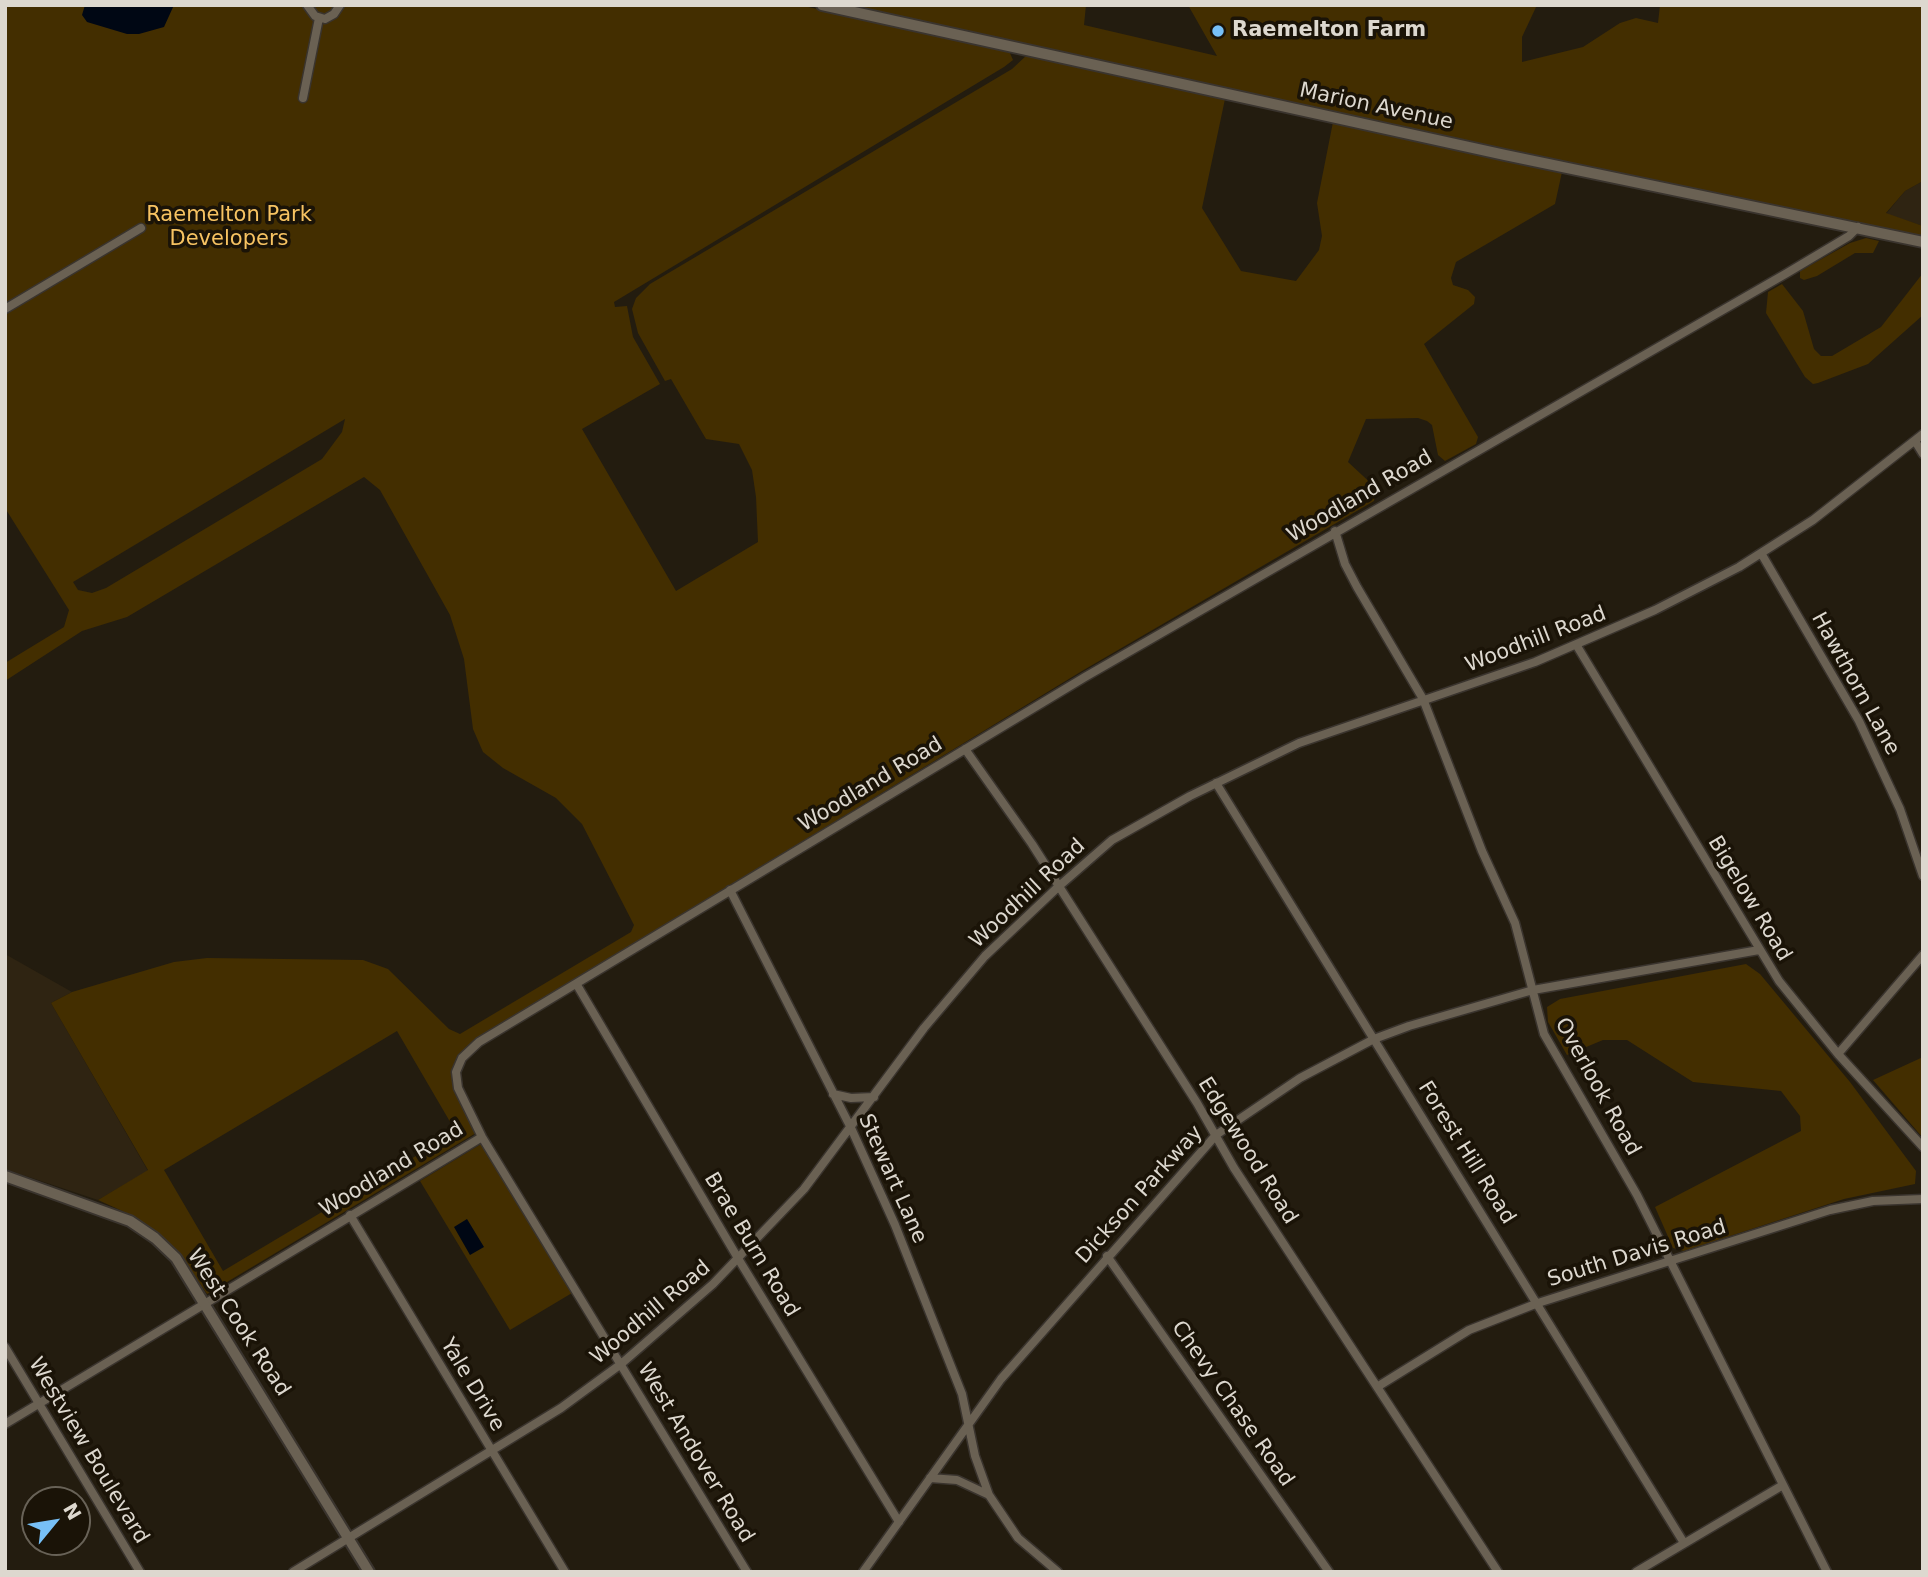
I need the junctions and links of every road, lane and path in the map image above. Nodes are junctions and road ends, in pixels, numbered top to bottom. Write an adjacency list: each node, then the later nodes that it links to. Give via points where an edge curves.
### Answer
1 (307, 5): 4 (street)
2 (340, 5): 4 (street, via 334,15)
3 (821, 5): 6 (street, Marion Avenue)
4 (319, 18): 5 (street)
5 (303, 98)
6 (1858, 227): 8 (street, Marion Avenue); 13 (street, Woodland Road, via 1797,267)
7 (141, 228): 9 (street)
8 (1923, 242)
9 (5, 309)
10 (1923, 434): 11 (street, Woodhill Road)
11 (1915, 441): 12 (street); 14 (street, Woodhill Road, via 1842,499)
12 (1923, 454)
13 (1335, 531): 16 (street, Overlook Road, via 1357,587); 17 (street, Woodland Road)
14 (1761, 553): 15 (street, Woodhill Road, via 1698,589); 19 (street, Hawthorn Lane, via 1859,721 1900,809)
15 (1577, 646): 16 (street, Woodhill Road); 22 (street, Bigelow Road)
16 (1423, 699): 18 (street, Woodhill Road, via 1310,739); 25 (street, Overlook Road, via 1482,851 1516,923)
17 (965, 749): 20 (street, Edgewood Road); 21 (street, Woodland Road)
18 (1216, 782): 20 (street, Woodhill Road, via 1125,832); 26 (street, Forest Hill Road)
19 (1923, 876)
20 (1058, 887): 29 (street, Woodhill Road, via 957,988); 31 (street, Edgewood Road)
21 (730, 890): 24 (street, Woodland Road); 28 (street, Stewart Lane)
22 (1759, 950): 25 (street, Dickson Parkway); 27 (street, Bigelow Road)
23 (1923, 955): 27 (street)
24 (577, 985): 32 (street, Woodland Road, via 479,1042 462,1058 456,1072 458,1088); 38 (street, Brae Burn Road)
25 (1533, 990): 26 (street, Dickson Parkway, via 1478,1003); 39 (street, Overlook Road, via 1544,1034 1629,1180)
26 (1374, 1039): 31 (street, Dickson Parkway, via 1300,1078); 41 (street, Forest Hill Road)
27 (1838, 1054): 33 (street, Bigelow Road)
28 (833, 1094): 29 (street); 30 (street, Stewart Lane)
29 (874, 1097): 30 (street, Woodhill Road)
30 (851, 1129): 38 (street, Woodhill Road, via 804,1189); 46 (street, Stewart Lane, via 919,1284)
31 (1216, 1135): 37 (street, Dickson Parkway); 44 (street, Edgewood Road)
32 (482, 1136): 36 (street, Woodland Road); 43 (street, West Andover Road)
33 (1923, 1147)
34 (5, 1176): 40 (street, West Cook Road, via 98,1207 142,1228 176,1258)
35 (1923, 1199): 39 (street, South Davis Road, via 1852,1205)
36 (350, 1215): 40 (street, Woodland Road); 48 (street, Yale Drive)
37 (1107, 1256): 46 (street, Dickson Parkway); 62 (street, Chevy Chase Road)
38 (738, 1260): 43 (street, Woodhill Road); 52 (street, Brae Burn Road)
39 (1670, 1263): 41 (street, South Davis Road); 50 (street, Overlook Road)
40 (205, 1302): 45 (street, Woodland Road); 53 (street, West Cook Road)
41 (1538, 1303): 44 (street, South Davis Road, via 1469,1330); 54 (street, Forest Hill Road)
42 (5, 1347): 45 (street, Westview Boulevard)
43 (621, 1364): 48 (street, Woodhill Road); 59 (street, West Andover Road)
44 (1377, 1387): 63 (street, Edgewood Road)
45 (39, 1403): 47 (street, Woodland Road); 55 (street, Westview Boulevard)
46 (969, 1422): 49 (street, Dickson Parkway); 51 (street, Stewart Lane)
47 (5, 1424)
48 (492, 1451): 53 (street, Woodhill Road); 58 (street, Yale Drive)
49 (930, 1478): 51 (street, via 957,1480); 52 (street, Dickson Parkway)
50 (1783, 1485): 54 (street); 65 (street, Overlook Road)
51 (989, 1495): 61 (street, Stewart Lane, via 1018,1538)
52 (899, 1522): 60 (street, Dickson Parkway)
53 (349, 1538): 56 (street, Woodhill Road); 57 (street, West Cook Road)
54 (1684, 1543): 64 (street)
55 (140, 1572)
56 (293, 1572)
57 (369, 1572)
58 (565, 1572)
59 (747, 1572)
60 (863, 1572)
61 (1058, 1572)
62 (1329, 1572)
63 (1498, 1572)
64 (1636, 1572)
65 (1827, 1572)

